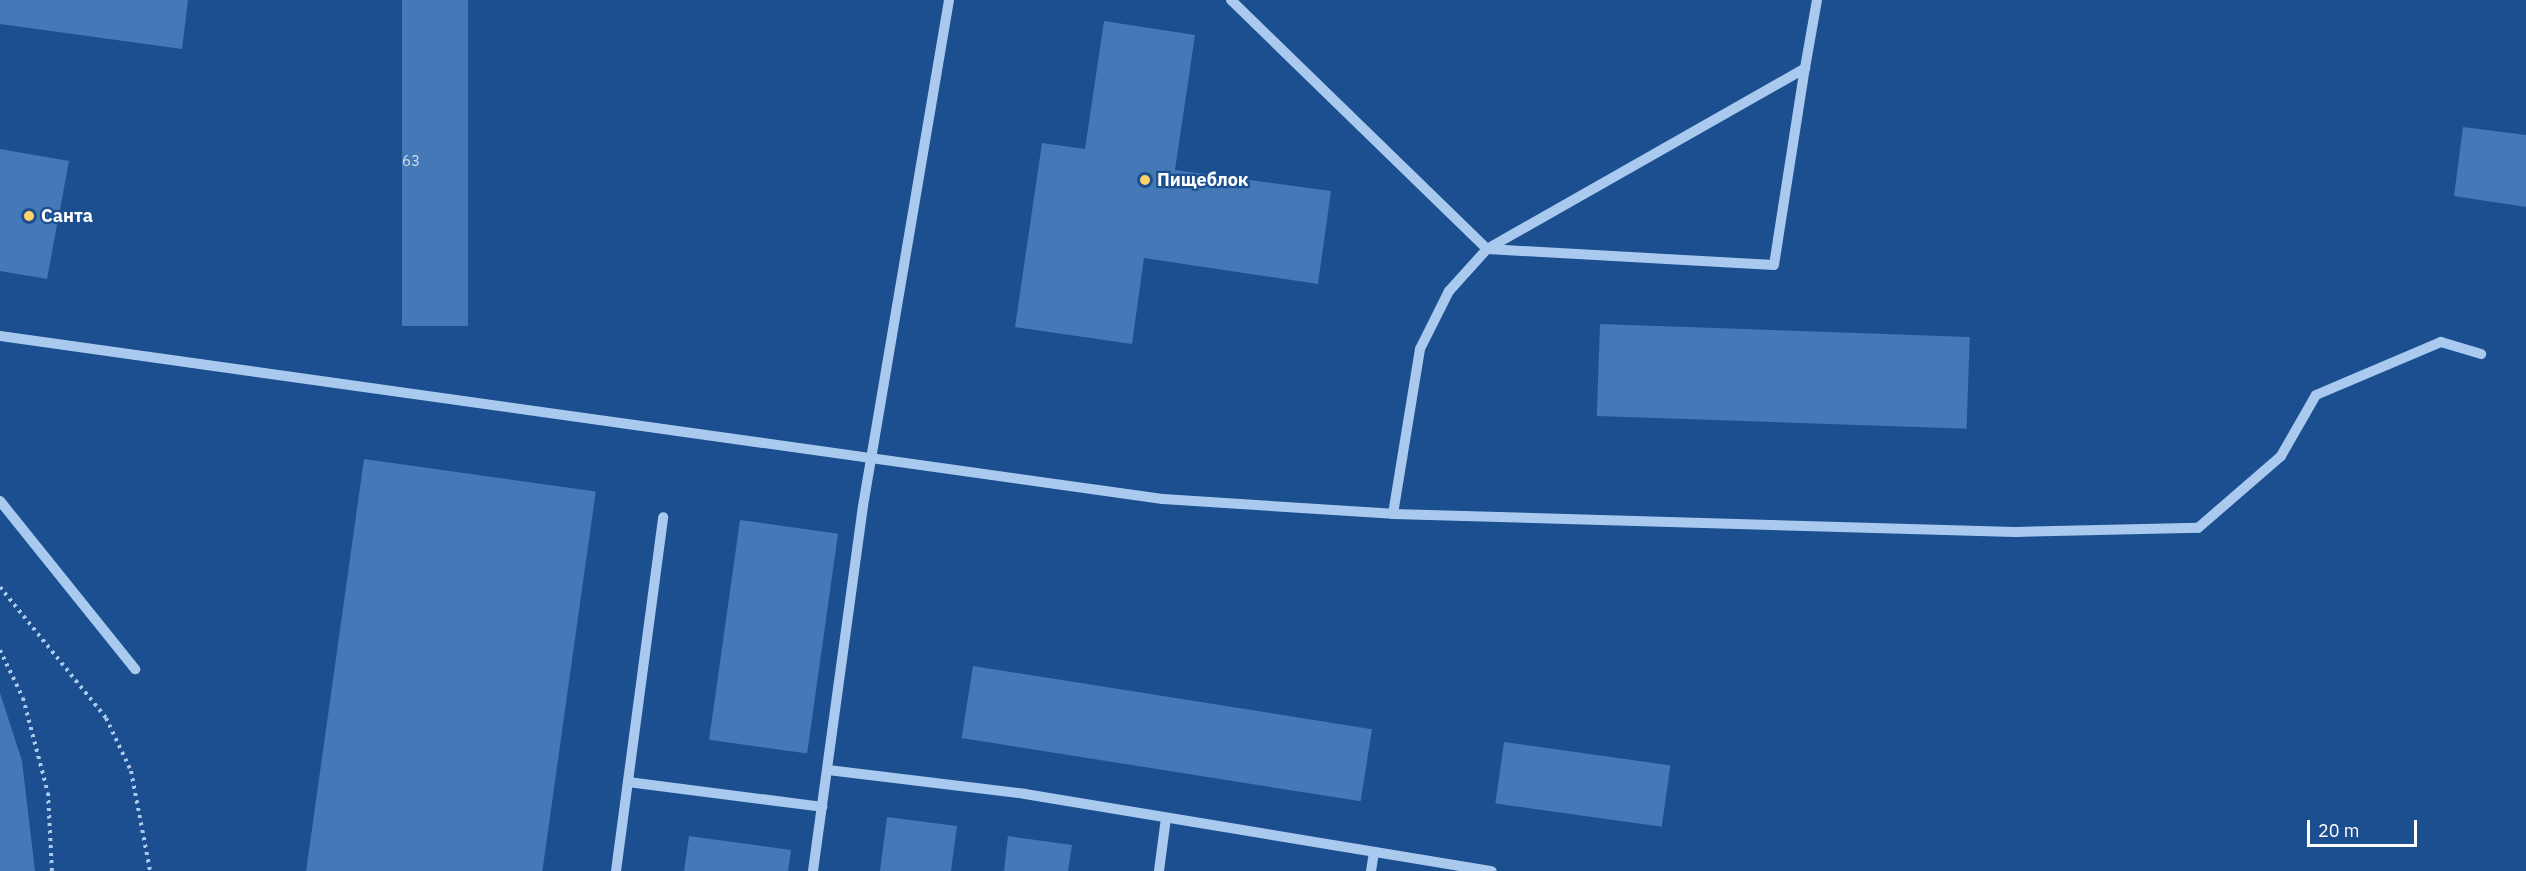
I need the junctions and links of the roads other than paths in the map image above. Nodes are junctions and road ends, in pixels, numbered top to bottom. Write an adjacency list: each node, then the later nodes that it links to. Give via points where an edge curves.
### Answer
1 (949, 0): 8 (lane)
2 (1231, 0): 5 (lane)
3 (1817, 0): 4 (lane)
4 (1805, 68): 5 (lane); 5 (lane, via 1774,265)
5 (1486, 249): 10 (lane, via 1449,291 1420,349)
6 (0, 336): 8 (lane)
7 (2481, 354): 10 (lane, via 2441,342 2316,395 2281,456 2198,528 2015,531)
8 (873, 456): 10 (lane, via 1163,499); 13 (lane)
9 (0, 501): 12 (lane)
10 (1393, 514)
11 (663, 517): 14 (lane)
12 (135, 669)
13 (828, 770): 15 (lane); 16 (lane, via 1025,794)
14 (628, 782): 15 (lane); 19 (lane)
15 (822, 807): 20 (lane)
16 (1166, 818): 17 (lane); 21 (lane)
17 (1374, 852): 18 (lane); 22 (lane)
18 (1464, 869): 23 (lane)
19 (616, 871)
20 (813, 871)
21 (1159, 871)
22 (1371, 871)
23 (1492, 871)

